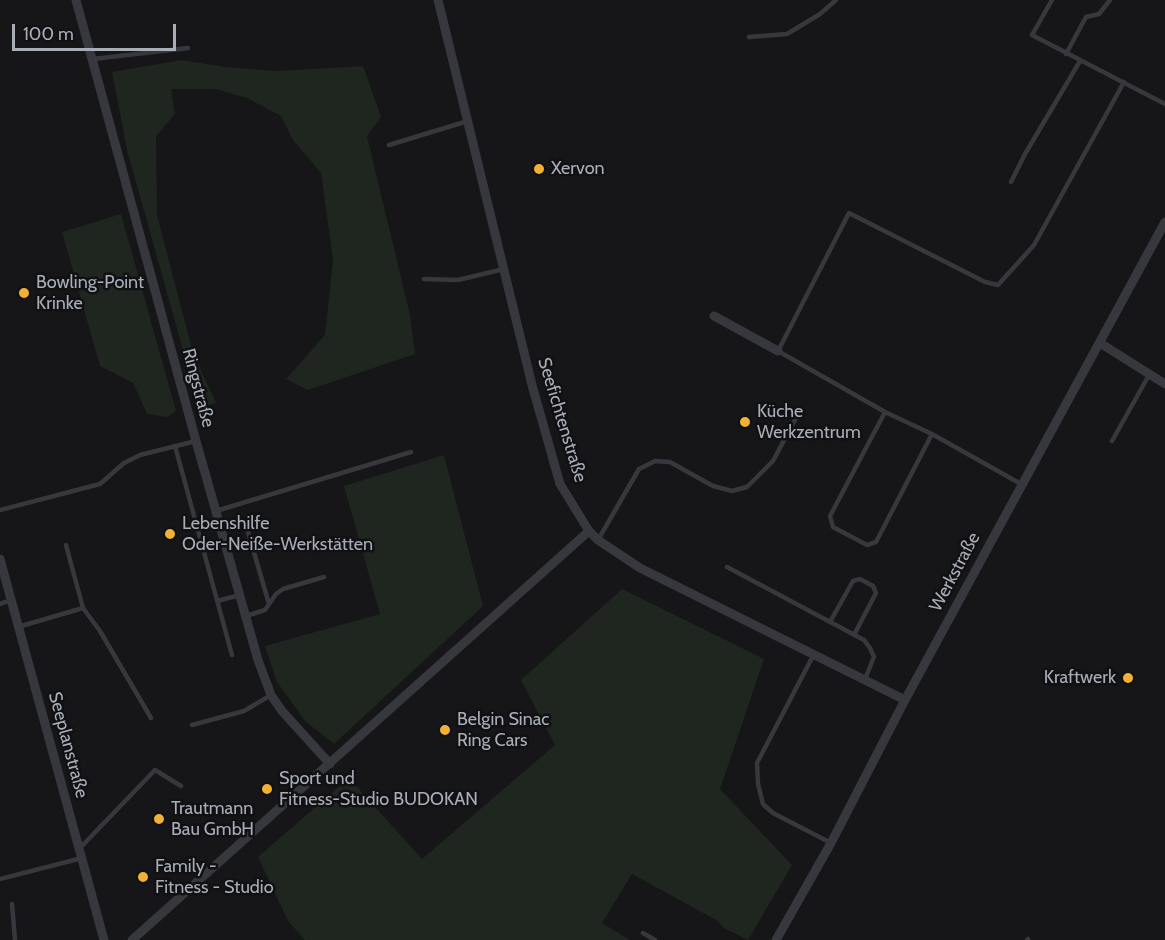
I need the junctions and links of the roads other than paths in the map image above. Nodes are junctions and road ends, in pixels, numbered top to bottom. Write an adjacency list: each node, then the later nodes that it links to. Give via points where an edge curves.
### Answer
1 (76, 0): 9 (street, Ringstraße)
2 (438, 0): 13 (street, Seefichtenstraße)
3 (836, 0): 6 (lane, via 788,34)
4 (1052, 0): 8 (lane, via 1032,35)
5 (1110, 0): 8 (lane, via 1099,14 1086,17)
6 (749, 37)
7 (188, 48): 9 (lane)
8 (1066, 54): 10 (lane)
9 (93, 59): 29 (street, Ringstraße)
10 (1080, 61): 11 (lane); 15 (lane)
11 (1124, 82): 12 (lane); 21 (lane, via 1034,245 999,285 985,282 849,213)
12 (1165, 104)
13 (468, 121): 14 (lane); 17 (street, Seefichtenstraße)
14 (389, 145)
15 (1011, 182)
16 (1165, 222): 20 (street, Werkstraße)
17 (504, 270): 18 (lane, via 458,280); 37 (street, Seefichtenstraße, via 560,484)
18 (424, 279)
19 (714, 316): 21 (street)
20 (1100, 344): 22 (street); 33 (street, Werkstraße)
21 (778, 351): 26 (lane)
22 (1138, 366): 23 (street); 24 (street)
23 (1149, 375): 25 (street); 30 (lane)
24 (1165, 377)
25 (1165, 384)
26 (885, 412): 28 (lane); 28 (lane, via 830,516 833,527 867,545 876,542)
27 (798, 414): 38 (lane, via 773,461 747,487 732,491 713,486 670,462 655,461 639,469)
28 (932, 434): 33 (lane)
29 (196, 441): 31 (lane); 35 (street, Ringstraße)
30 (1112, 441)
31 (176, 446): 34 (lane, via 140,455 100,484); 45 (lane)
32 (411, 452): 35 (lane)
33 (1021, 484): 57 (street, Werkstraße)
34 (0, 510)
35 (216, 511): 43 (street, Ringstraße)
36 (246, 525): 47 (lane)
37 (589, 531): 38 (street, Seefichtenstraße); 60 (street)
38 (598, 540): 53 (street, Seefichtenstraße, via 640,568)
39 (66, 545): 48 (lane)
40 (0, 559): 44 (street, Seeplanstraße)
41 (727, 567): 50 (lane)
42 (324, 577): 47 (lane, via 283,589)
43 (240, 595): 45 (lane); 49 (street, Ringstraße)
44 (11, 600): 46 (lane); 51 (street, Seeplanstraße)
45 (217, 601): 54 (lane)
46 (0, 604)
47 (268, 604): 49 (lane, via 265,610)
48 (83, 608): 51 (lane); 58 (lane)
49 (246, 616): 56 (street, Ringstraße)
50 (831, 622): 52 (lane); 52 (lane, via 853,581 860,579 873,586 876,593)
51 (18, 627): 63 (street, Seeplanstraße)
52 (854, 635): 55 (lane, via 864,640 874,657)
53 (814, 654): 55 (street, Seefichtenstraße); 62 (lane, via 757,763 758,784 763,804 773,813)
54 (232, 656)
55 (865, 679): 57 (street, Seefichtenstraße)
56 (271, 695): 59 (lane, via 244,711); 60 (street, Ringstraße)
57 (905, 700): 62 (street, Werkstraße)
58 (151, 718)
59 (192, 725)
60 (330, 764): 69 (street)
61 (181, 786): 63 (lane, via 155,770)
62 (831, 843): 71 (street, Werkstraße)
63 (80, 853): 64 (lane); 68 (street, Seeplanstraße)
64 (0, 879)
65 (12, 904): 67 (lane)
66 (643, 933): 70 (lane)
67 (15, 940)
68 (104, 940)
69 (132, 940)
70 (655, 940)
71 (776, 940)

